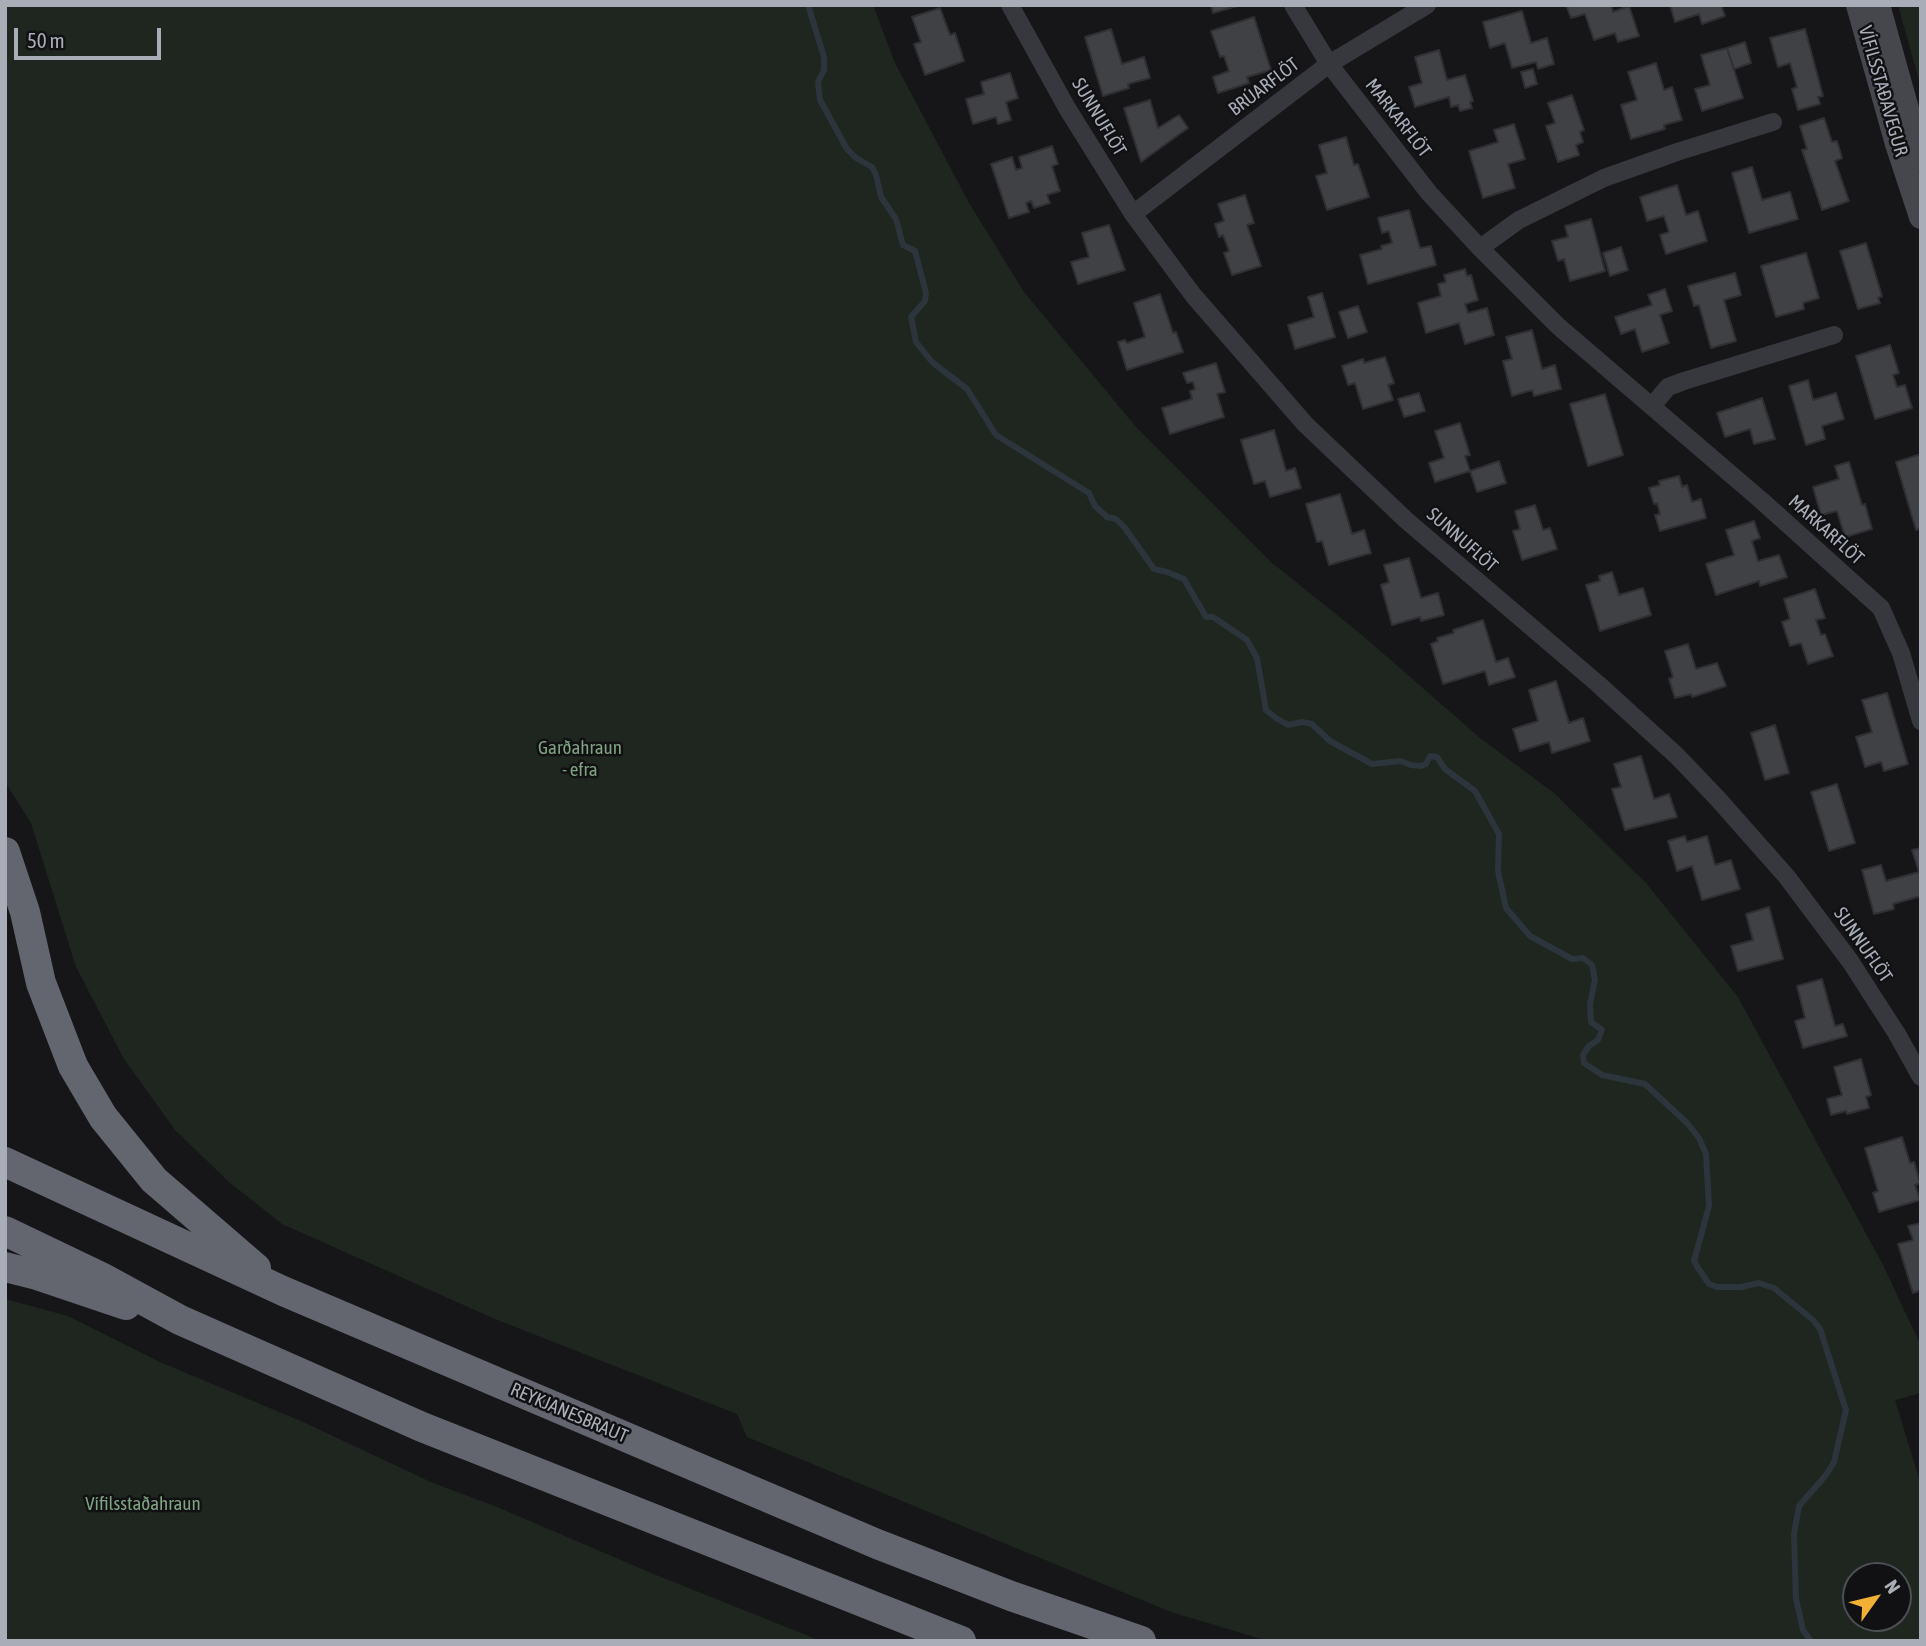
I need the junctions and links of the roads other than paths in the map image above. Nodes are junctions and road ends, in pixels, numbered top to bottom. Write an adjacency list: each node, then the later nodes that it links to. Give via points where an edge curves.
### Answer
1 (1010, 5): 9 (street, SUNNUFLÖT)
2 (1293, 5): 6 (street, MARKARFLÖT)
3 (1427, 5): 6 (street, BRÚARFLÖT)
4 (1858, 5): 10 (main road, VÍFILSSTAÐAVEGUR)
5 (1878, 5): 8 (main road, VÍFILSSTAÐAVEGUR)
6 (1329, 64): 9 (street, BRÚARFLÖT); 11 (street, MARKARFLÖT, via 1429,193)
7 (1773, 122): 11 (street, via 1604,178 1519,220)
8 (1921, 159)
9 (1133, 214): 16 (street, SUNNUFLÖT, via 1192,295 1305,424 1406,520 1598,684 1718,799 1787,877 1850,961)
10 (1921, 217)
11 (1480, 248): 13 (street, MARKARFLÖT, via 1558,326)
12 (1834, 335): 13 (street, via 1684,380 1668,387)
13 (1652, 406): 14 (street, MARKARFLÖT, via 1881,608 1901,653)
14 (1921, 721)
15 (5, 852): 20 (highway, via 41,983 73,1066 103,1117 154,1180)
16 (1921, 1077)
17 (5, 1162): 20 (highway, REYKJANESBRAUT)
18 (5, 1231): 21 (highway)
19 (5, 1267): 21 (highway)
20 (283, 1291): 23 (highway, REYKJANESBRAUT, via 877,1544)
21 (180, 1320): 22 (highway, via 422,1427)
22 (961, 1641)
23 (1141, 1641)

